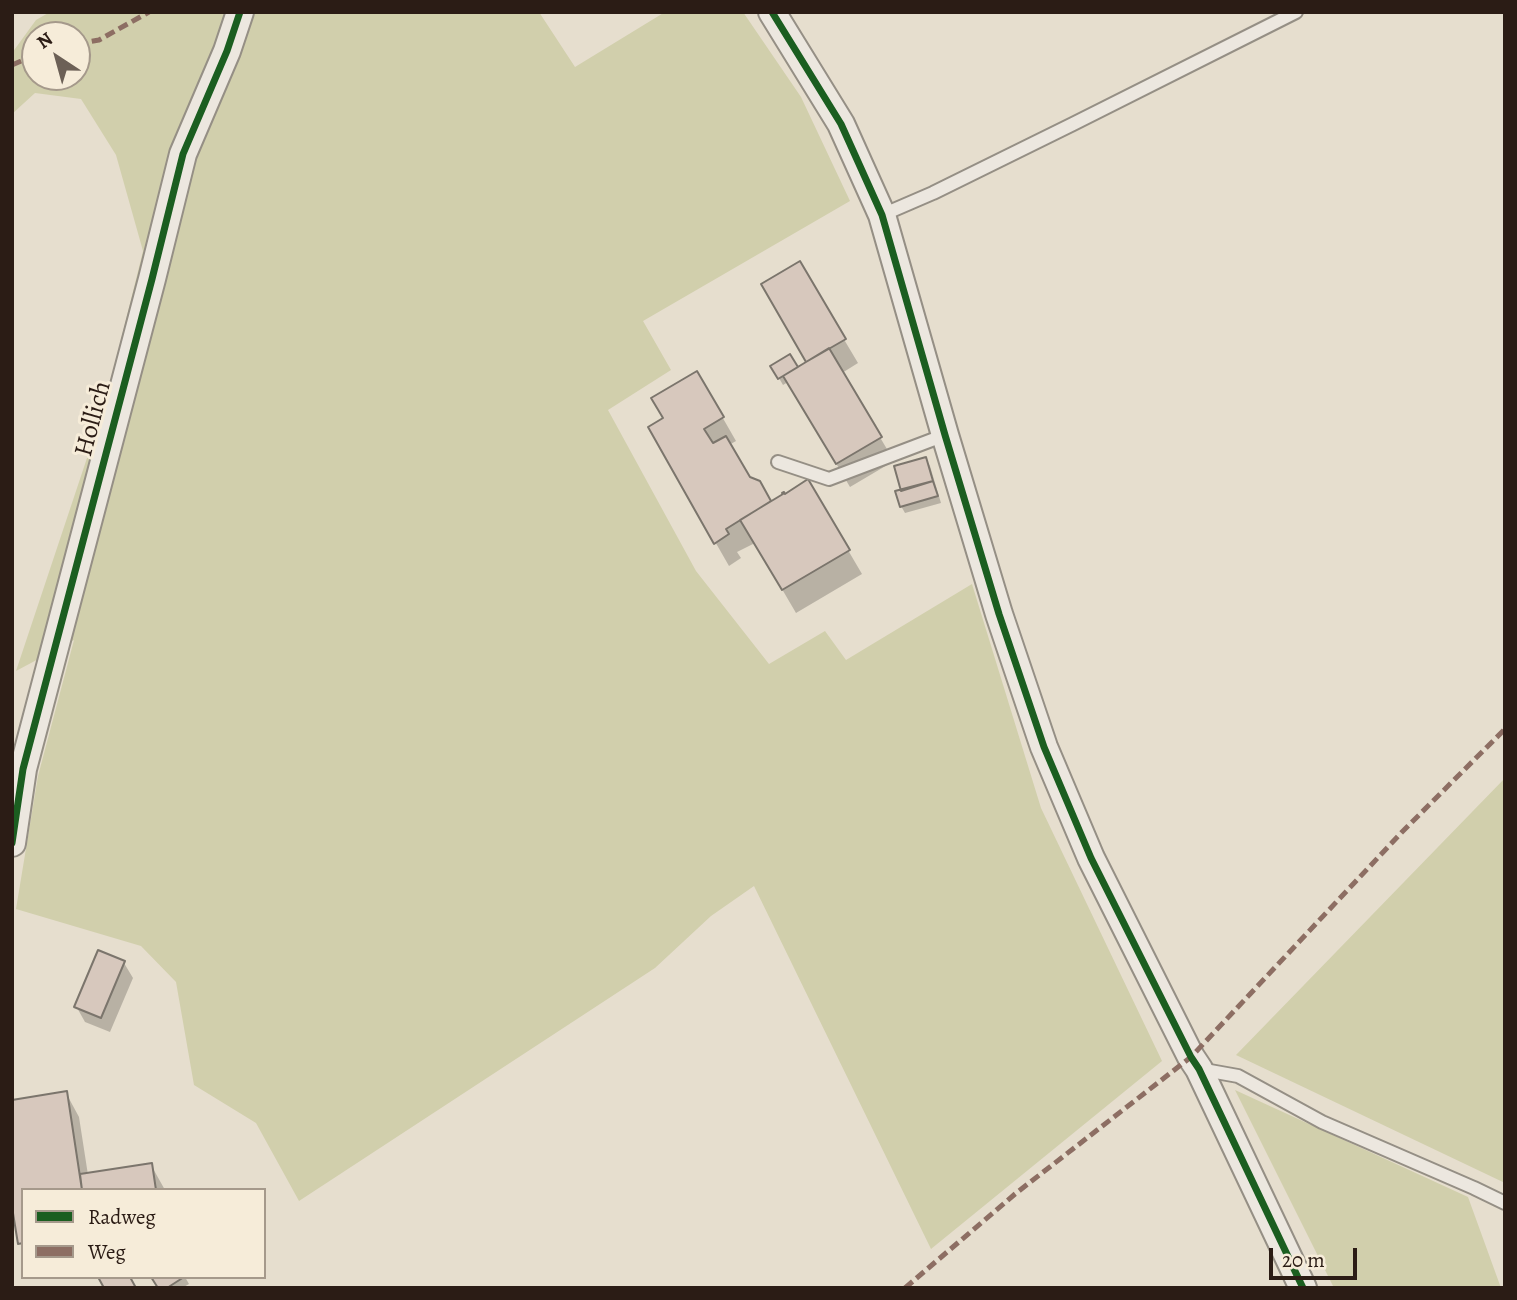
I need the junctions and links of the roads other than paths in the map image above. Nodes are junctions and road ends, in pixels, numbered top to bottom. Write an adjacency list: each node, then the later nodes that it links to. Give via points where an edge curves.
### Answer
1 (240, 12): 7 (street, Hollich, via 183,154 23,769)
2 (772, 12): 4 (street, via 841,124)
3 (1296, 12): 4 (lane)
4 (882, 215): 5 (street)
5 (945, 435): 6 (lane, via 829,479); 8 (street, via 1044,747 1091,858)
6 (778, 462)
7 (12, 843)
8 (1199, 1069): 9 (lane, via 1238,1076 1322,1122); 10 (street)
9 (1505, 1203)
10 (1303, 1288)

